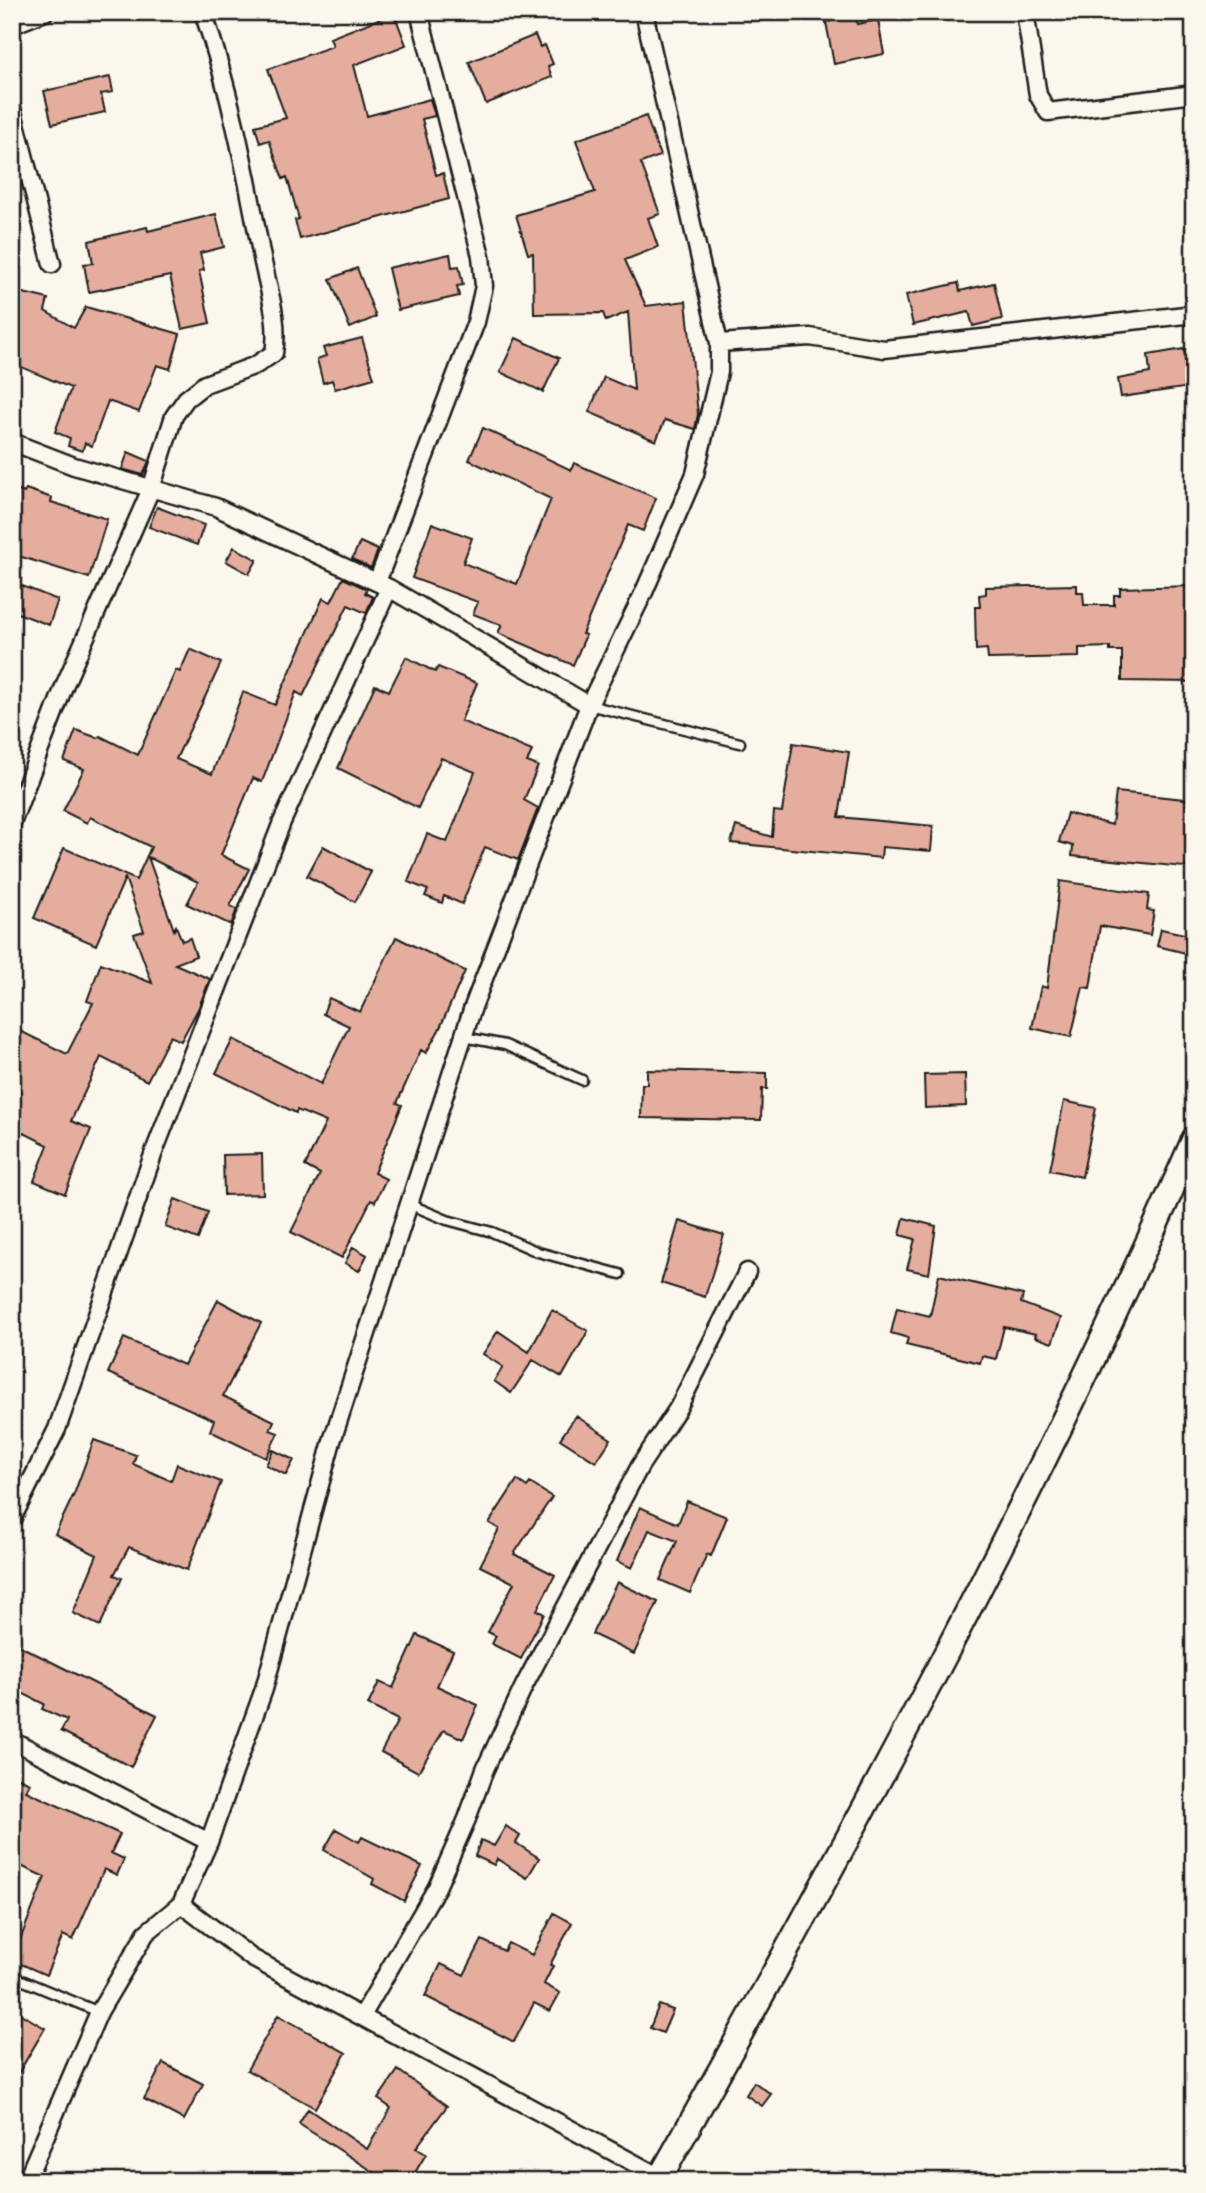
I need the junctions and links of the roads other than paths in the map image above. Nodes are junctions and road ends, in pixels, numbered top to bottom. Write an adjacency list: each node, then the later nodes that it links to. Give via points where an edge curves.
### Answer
1 (45, 12): 6 (street)
2 (203, 12): 13 (street, via 222,66 277,335 274,353 256,365 205,384 186,399 174,416)
3 (419, 12): 14 (street, via 481,256 484,286 476,323)
4 (644, 12): 11 (street)
5 (1025, 12): 7 (street, via 1038,95 1048,112)
6 (12, 25)
7 (1194, 94)
8 (12, 108): 9 (street)
9 (52, 264)
10 (1194, 314): 11 (street, via 884,349 810,337)
11 (719, 343): 15 (street, via 719,372 695,474)
12 (12, 442): 13 (street)
13 (151, 489): 14 (street, via 216,507); 17 (street, via 65,684)
14 (383, 585): 15 (street); 24 (street, via 282,822 153,1153 58,1429)
15 (589, 705): 16 (lane); 18 (street)
16 (740, 743)
17 (12, 823)
18 (464, 1037): 19 (lane, via 505,1045); 21 (street)
19 (582, 1080)
20 (1194, 1139): 31 (main road, via 1009,1527 808,1914)
21 (409, 1203): 23 (lane, via 538,1252); 26 (street, via 332,1441 264,1689)
22 (747, 1272): 30 (street, via 678,1408 640,1466 524,1686 437,1887)
23 (620, 1274)
24 (12, 1519)
25 (12, 1740): 26 (street)
26 (209, 1842): 27 (street)
27 (181, 1903): 29 (street, via 146,1933); 30 (street, via 252,1958)
28 (12, 1976): 29 (lane)
29 (99, 2012): 32 (street)
30 (362, 2016): 31 (street)
31 (659, 2179)
32 (26, 2181)

